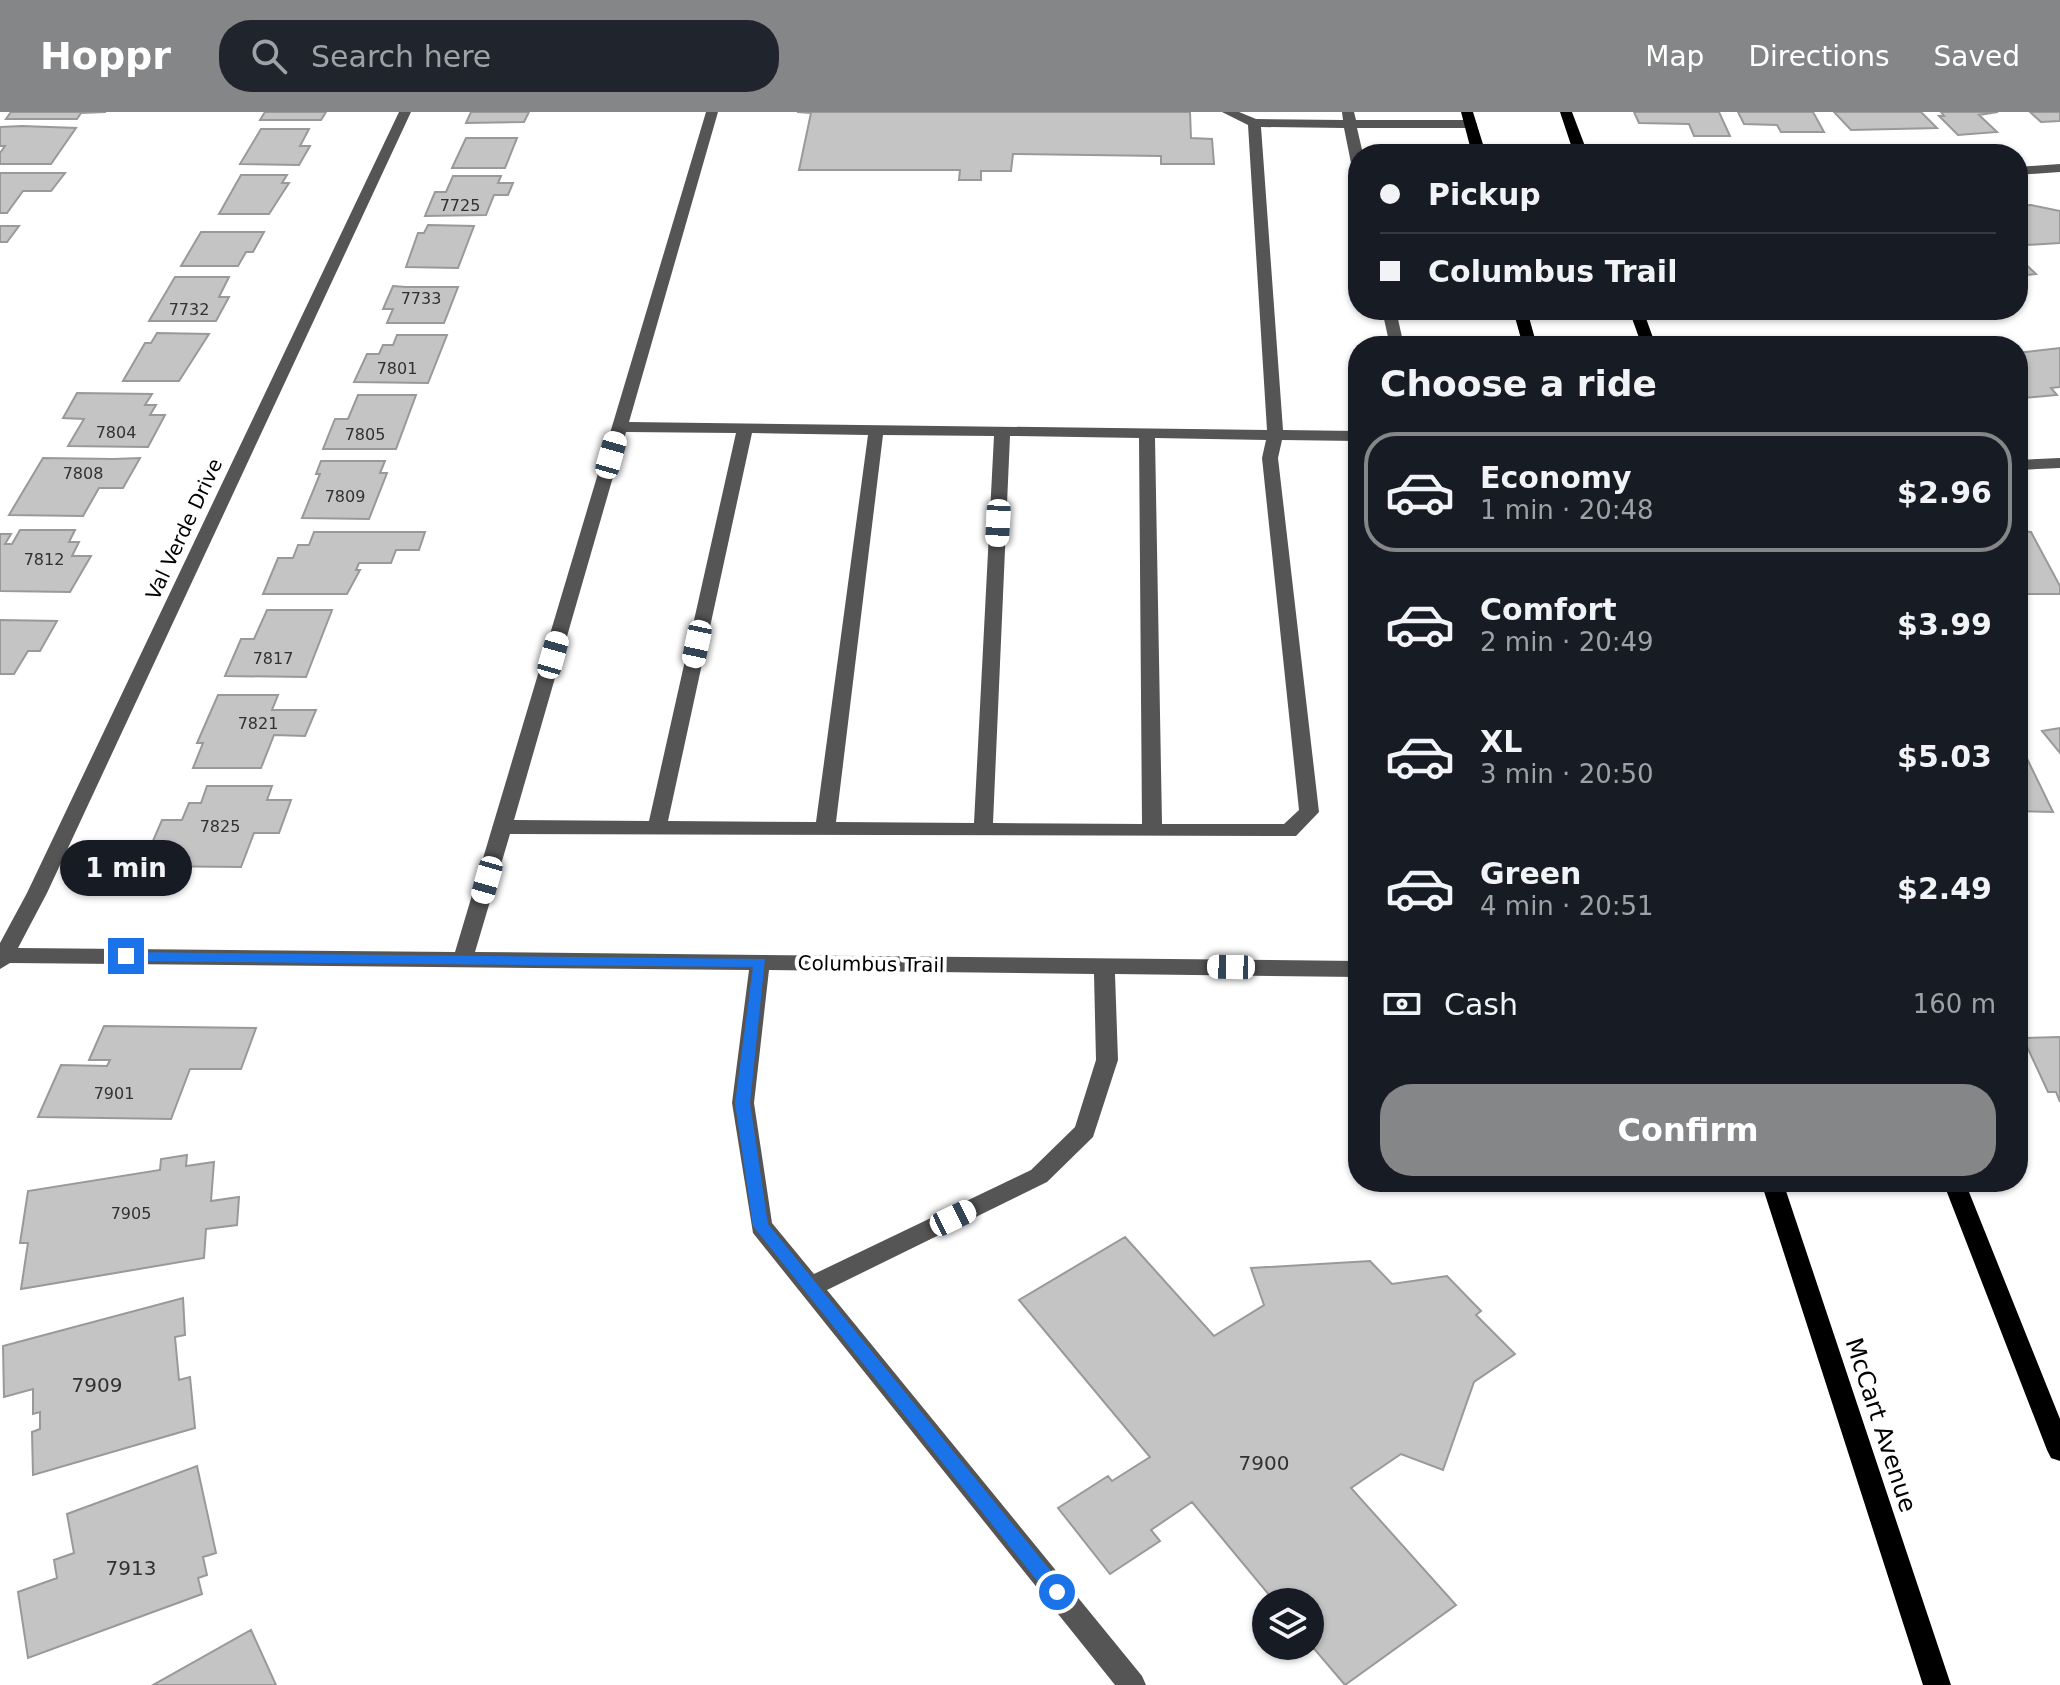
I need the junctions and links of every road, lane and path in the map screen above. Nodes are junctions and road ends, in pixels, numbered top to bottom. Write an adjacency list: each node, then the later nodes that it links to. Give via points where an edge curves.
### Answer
1 (405, 112): 27 (street, Val Verde Drive, via 37,893)
2 (712, 112): 13 (street)
3 (1228, 112): 7 (street)
4 (1566, 112): 10 (main road)
5 (1349, 118): 6 (street); 7 (street); 8 (street)
6 (1469, 118): 9 (main road)
7 (1254, 123): 18 (street)
8 (1354, 144)
9 (1476, 144)
10 (1577, 144)
11 (2060, 168): 12 (street)
12 (2028, 170)
13 (619, 427): 14 (street); 22 (street)
14 (745, 428): 15 (street); 23 (street)
15 (876, 430): 16 (street); 24 (street)
16 (1002, 432): 17 (street); 25 (street)
17 (1147, 433): 18 (street); 26 (street)
18 (1275, 435): 19 (street); 26 (street, via 1270,458 1309,812 1289,831)
19 (1348, 436)
20 (2060, 463): 21 (street)
21 (2028, 465)
22 (502, 827): 23 (street); 28 (street)
23 (657, 828): 24 (street)
24 (825, 829): 25 (street)
25 (983, 829): 26 (street)
26 (1152, 831)
27 (1, 957): 28 (street, Columbus Trail)
28 (463, 960): 29 (street, Columbus Trail)
29 (760, 963): 30 (street, Columbus Trail); 34 (street, via 743,1103 761,1226)
30 (1104, 966): 31 (street, Columbus Trail); 34 (street, via 1107,1060 1085,1131 1039,1176)
31 (1348, 969)
32 (1775, 1192): 37 (main road, McCart Avenue)
33 (1958, 1192): 35 (main road)
34 (810, 1287): 36 (street)
35 (2060, 1450)
36 (1132, 1685)
37 (1937, 1685)

